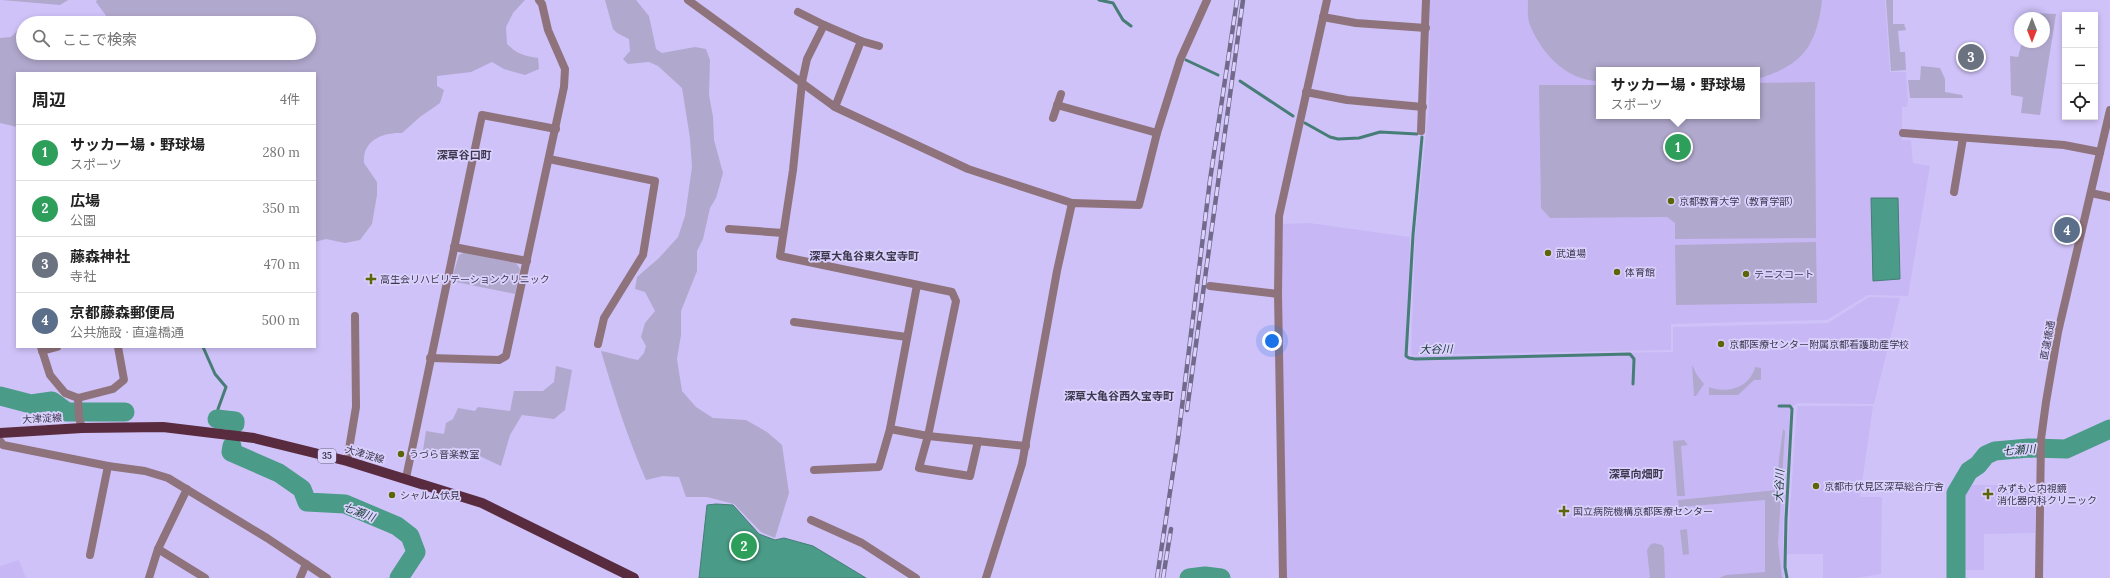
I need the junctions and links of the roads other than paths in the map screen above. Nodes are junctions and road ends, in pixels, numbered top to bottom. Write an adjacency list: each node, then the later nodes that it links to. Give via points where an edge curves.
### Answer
1 (539, 0): 20 (street, via 548,30 565,69)
2 (688, 0): 12 (street)
3 (1207, 0): 22 (street, via 1182,58)
4 (1327, 0): 7 (street)
5 (1426, 0): 9 (street)
6 (798, 12): 8 (street)
7 (1323, 17): 9 (street, via 1356,23); 13 (street)
8 (824, 25): 10 (street); 12 (street, via 807,59)
9 (1426, 28): 16 (street)
10 (861, 41): 11 (street); 17 (street)
11 (879, 46)
12 (802, 82): 17 (street); 32 (street, via 793,170)
13 (1306, 92): 16 (street, via 1347,100); 37 (street, via 1279,216)
14 (1061, 94): 15 (street)
15 (1057, 106): 19 (street); 22 (street)
16 (1423, 106): 21 (street)
17 (835, 107): 30 (street, via 968,169)
18 (2110, 110): 25 (street, 直違橋通)
19 (1053, 118)
20 (556, 129): 26 (street); 33 (street, via 482,115)
21 (1421, 131)
22 (1157, 133): 30 (street, via 1139,205)
23 (1903, 133): 24 (street)
24 (1963, 138): 25 (street, via 2064,144); 27 (street)
25 (2100, 152): 28 (street, 直違橋通)
26 (549, 159): 34 (street); 41 (street, via 656,181 643,255 604,318)
27 (1954, 192)
28 (2091, 193): 29 (street); 70 (street, 直違橋通, via 2058,332 2041,442)
29 (2110, 198)
30 (1072, 203): 52 (street, via 1057,271)
31 (729, 229): 32 (street)
32 (783, 233): 35 (street, via 780,256)
33 (454, 246): 34 (street); 44 (street)
34 (527, 260): 44 (street, via 506,356 499,360)
35 (917, 285): 40 (street); 49 (street, via 952,292 956,301)
36 (1210, 286): 37 (street)
37 (1278, 294): 69 (street)
38 (355, 316): 53 (street, via 356,407)
39 (794, 322): 40 (street)
40 (907, 337): 47 (street)
41 (598, 344)
42 (118, 348): 45 (street, via 124,380 113,389)
43 (42, 349): 45 (street, via 50,375 64,393)
44 (430, 358): 56 (street)
45 (78, 398): 46 (street)
46 (81, 423): 48 (main road, 大津淀線 / 35); 53 (main road, 大津淀線 / 35, via 163,427 254,438)
47 (890, 429): 49 (street); 55 (street, via 879,467)
48 (0, 433)
49 (928, 436): 51 (street); 51 (street, via 920,468 970,476)
50 (0, 441): 54 (street, via 3,445)
51 (978, 441): 52 (street)
52 (1026, 446): 68 (street)
53 (346, 461): 56 (main road, 大津淀線 / 35)
54 (108, 466): 57 (street, via 145,471 168,478); 60 (street)
55 (814, 470)
56 (406, 478): 66 (main road, 大津淀線 / 35, via 497,510)
57 (187, 489): 59 (street); 61 (street)
58 (812, 520): 67 (street, via 862,543)
59 (158, 549): 62 (street); 63 (street)
60 (90, 555)
61 (306, 564): 64 (street); 65 (street)
62 (149, 578)
63 (205, 578)
64 (300, 578)
65 (327, 578)
66 (634, 578)
67 (916, 578)
68 (986, 578)
69 (1283, 578)
70 (2039, 578)

